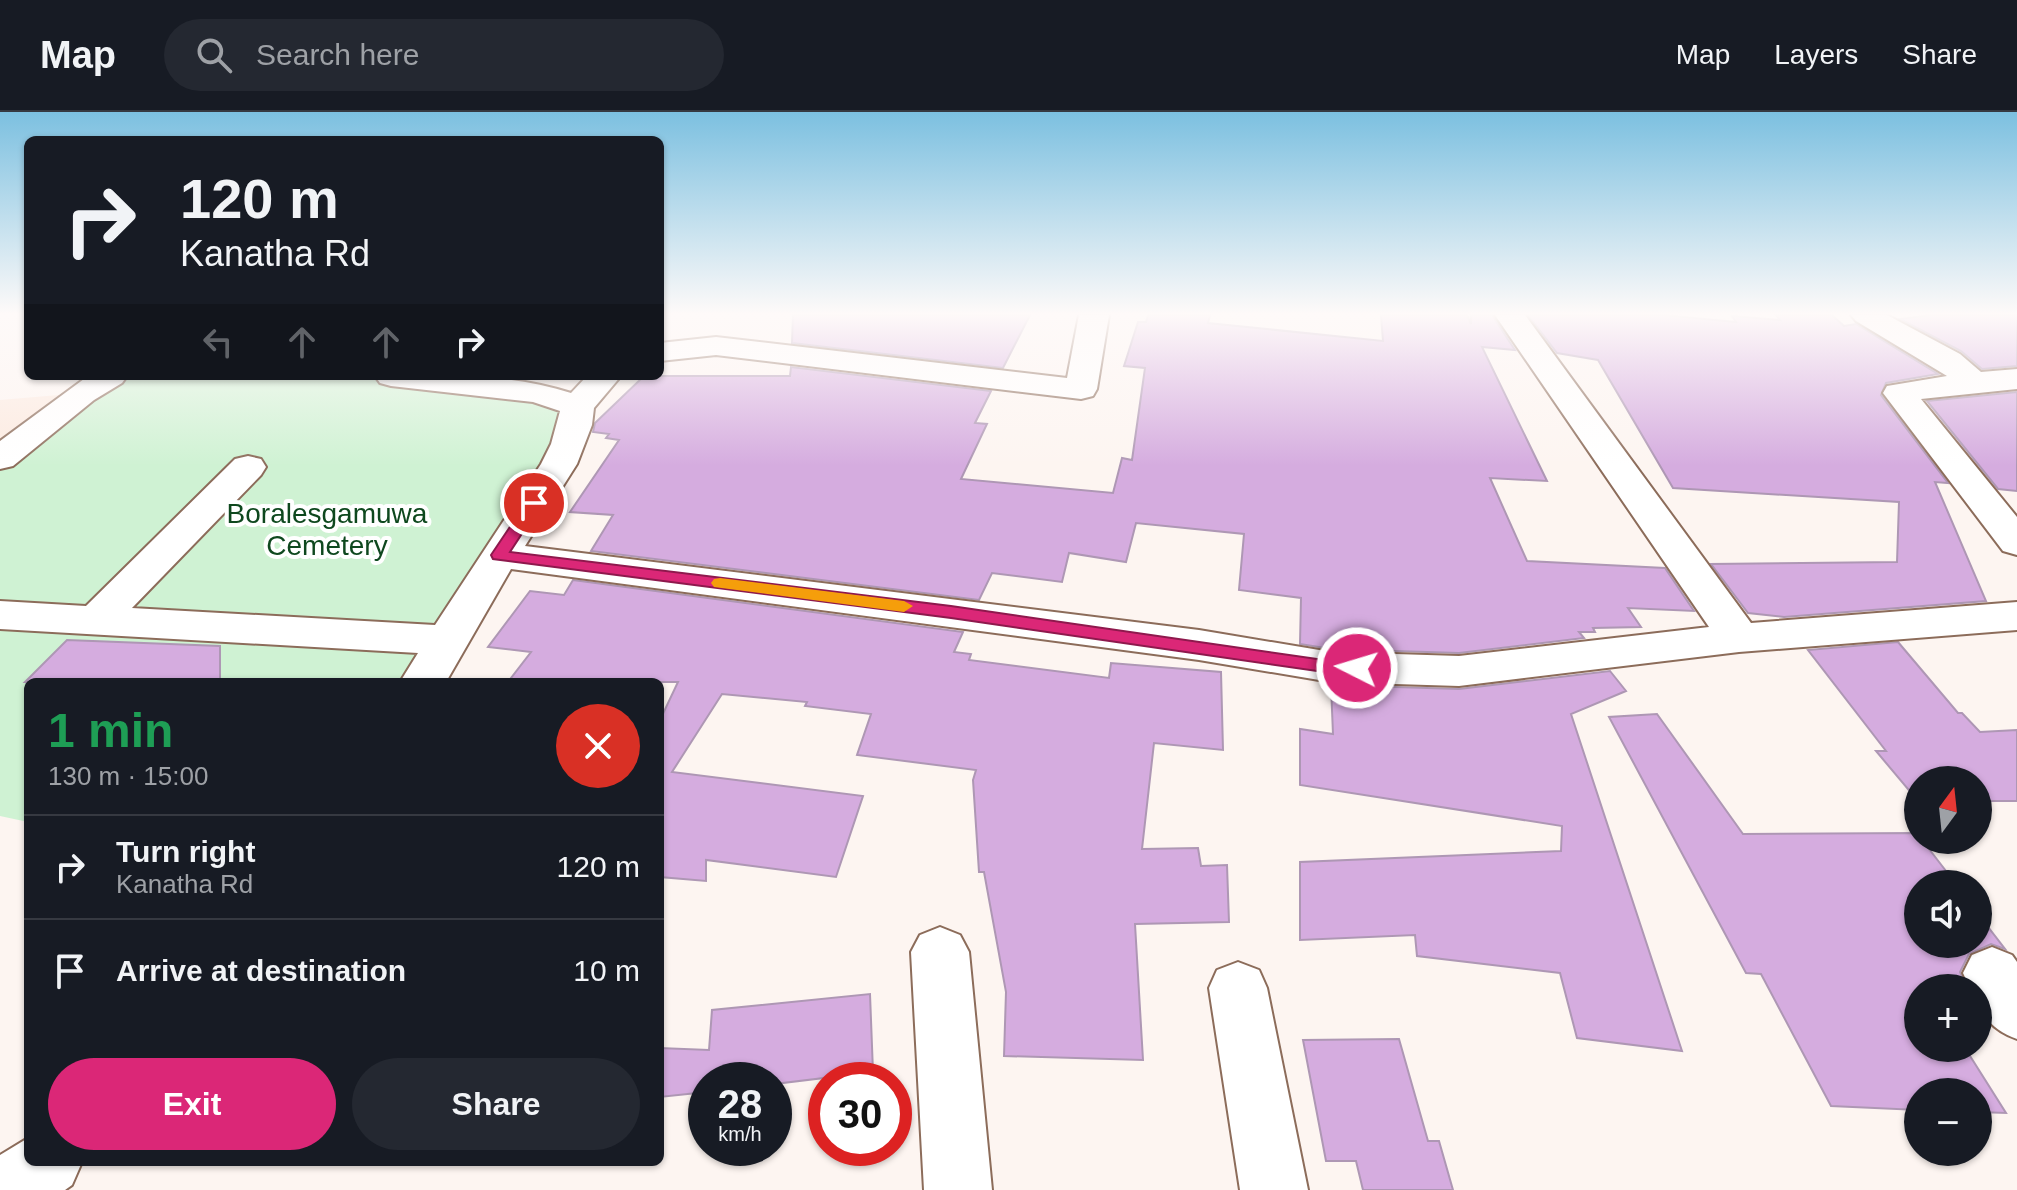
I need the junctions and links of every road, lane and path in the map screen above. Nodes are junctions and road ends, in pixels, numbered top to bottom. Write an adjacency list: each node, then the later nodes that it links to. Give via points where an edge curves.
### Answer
1 (880, 365): 2 (street, via 1081,389)
2 (1085, 365)
3 (1546, 365): 18 (street)
4 (1954, 365): 9 (street)
5 (2017, 379): 9 (street)
6 (104, 380): 11 (street)
7 (428, 380): 10 (street, via 538,393)
8 (601, 380): 10 (street)
9 (1973, 382): 13 (street, via 1899,393)
10 (577, 406): 14 (street, via 577,421 551,477)
11 (0, 458)
12 (248, 467): 17 (street)
13 (2017, 543)
14 (499, 555): 18 (street, via 997,618 1331,667 1459,671); 19 (street)
15 (0, 615): 17 (street)
16 (2017, 616): 18 (street)
17 (98, 619): 19 (street)
18 (1739, 638)
19 (448, 640): 20 (street)
20 (425, 678)
21 (940, 952): 25 (street)
22 (1238, 988): 26 (street)
23 (43, 1166): 24 (street)
24 (6, 1190)
25 (958, 1190)
26 (1274, 1190)

